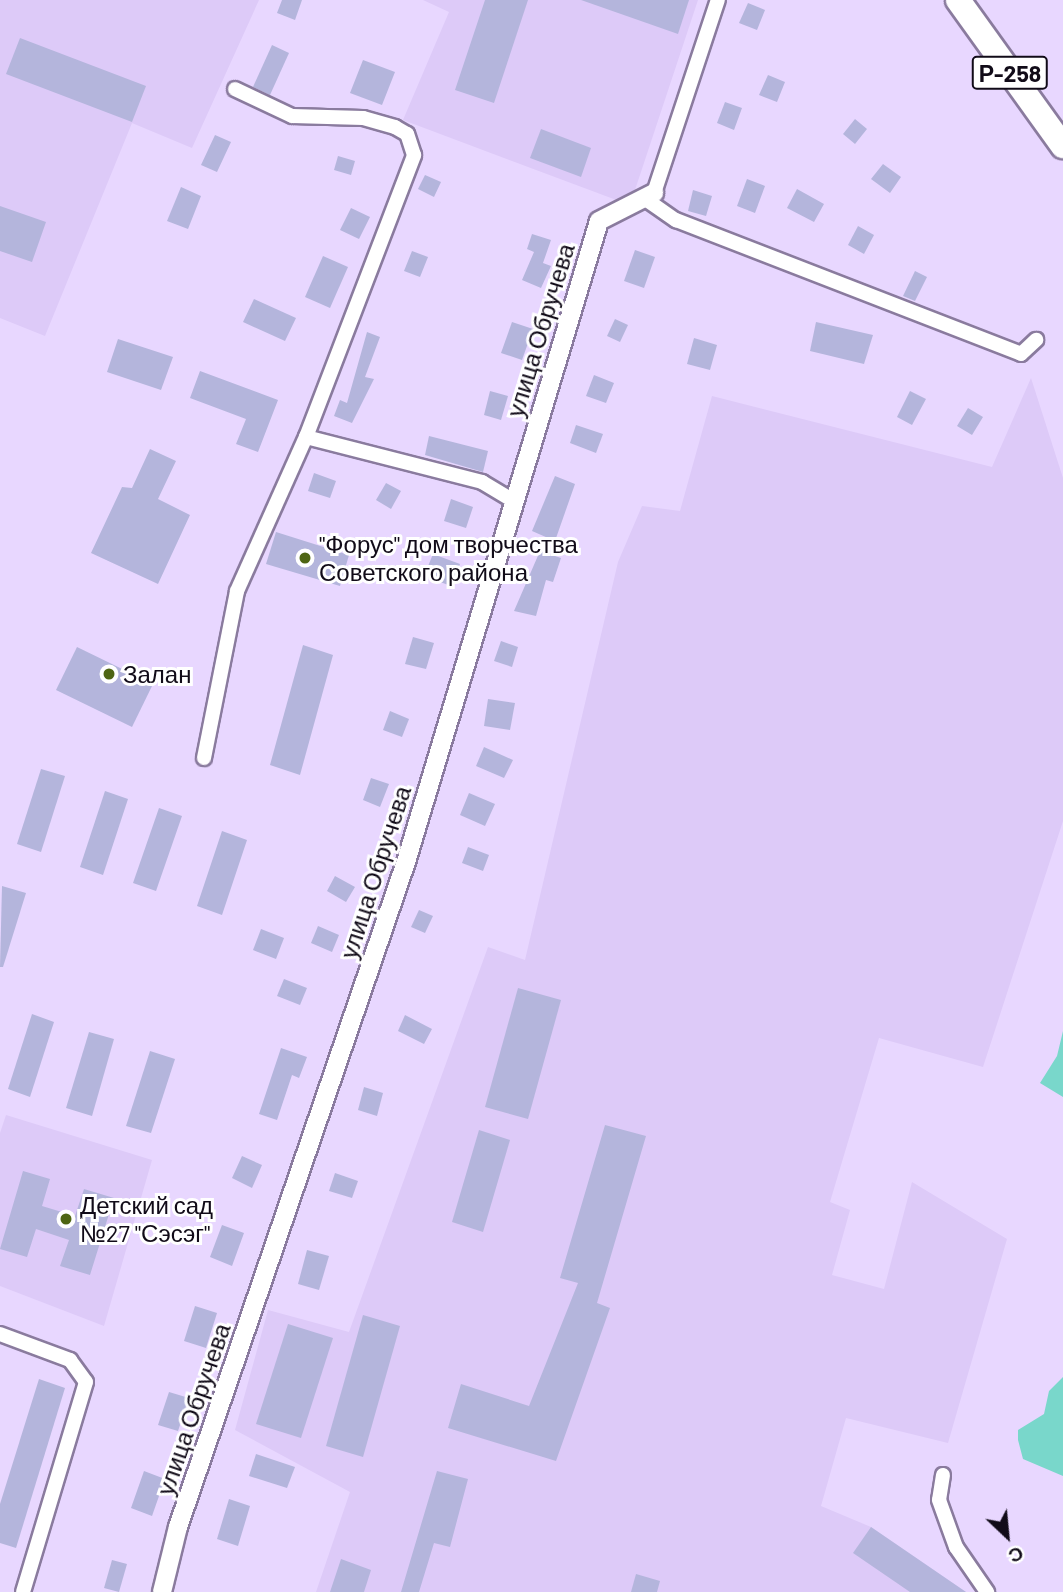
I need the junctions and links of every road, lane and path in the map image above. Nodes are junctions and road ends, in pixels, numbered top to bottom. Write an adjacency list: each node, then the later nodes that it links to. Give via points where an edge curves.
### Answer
1 (718, 0): 5 (street)
2 (958, 0): 4 (highway, Р-258)
3 (235, 89): 7 (street, via 292,116 363,118 395,127 413,145)
4 (1063, 146)
5 (649, 196): 6 (street, via 676,220 1021,354); 8 (street, улица Обручева, via 599,221)
6 (1036, 340)
7 (306, 436): 8 (street, via 482,482); 9 (street, via 237,591)
8 (514, 501): 13 (street, улица Обручева, via 406,862 178,1527)
9 (204, 758)
10 (0, 1335): 12 (street, via 70,1360 86,1382)
11 (943, 1475): 14 (street, via 939,1500 956,1547)
12 (23, 1592)
13 (162, 1592)
14 (987, 1592)

